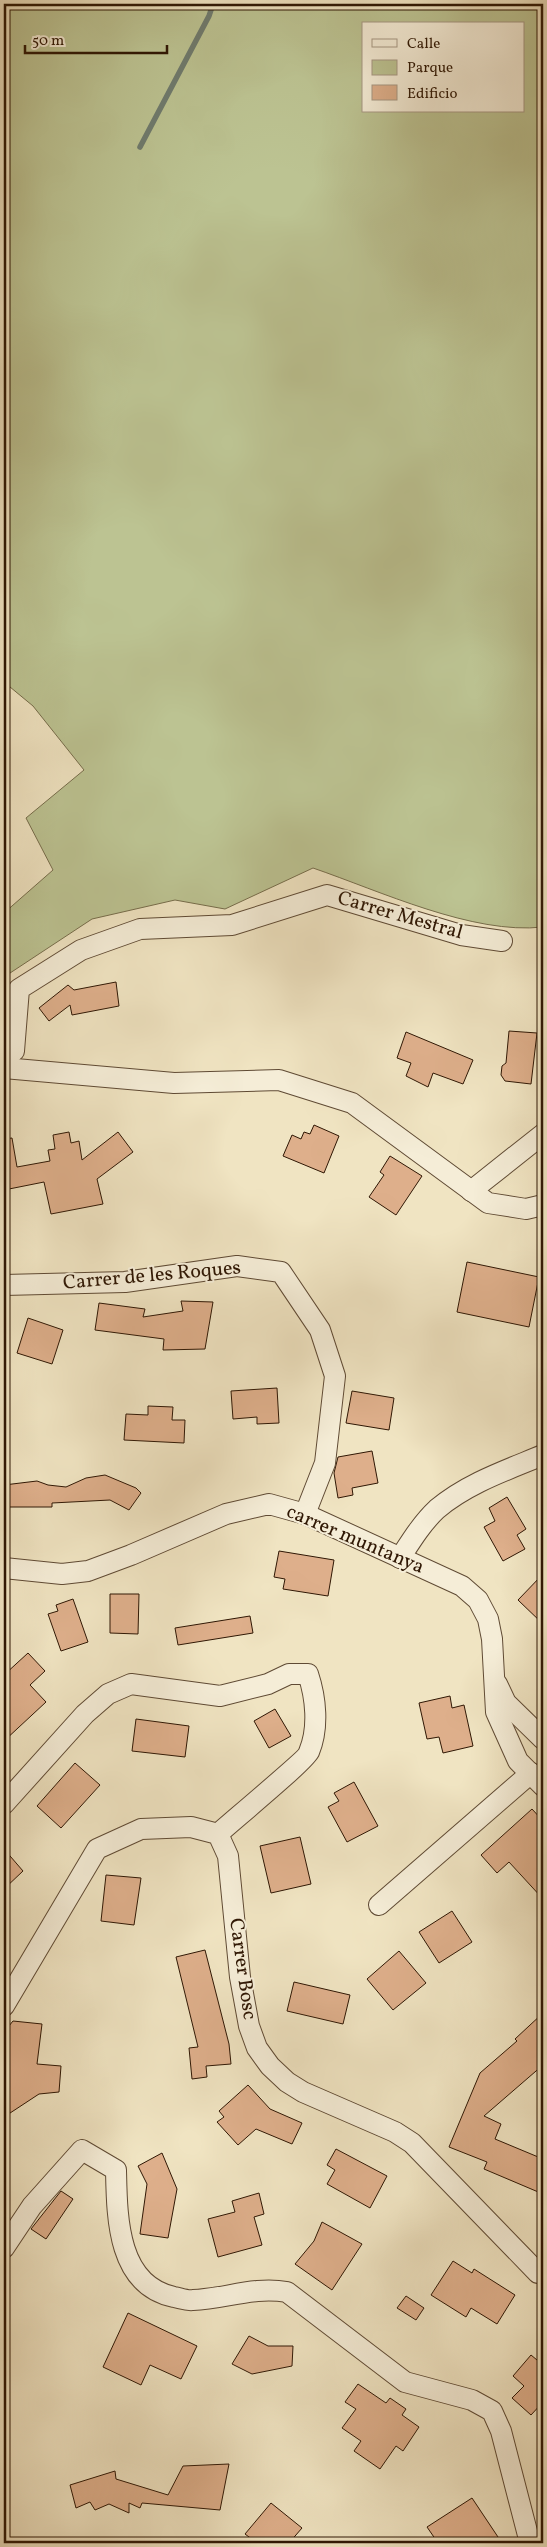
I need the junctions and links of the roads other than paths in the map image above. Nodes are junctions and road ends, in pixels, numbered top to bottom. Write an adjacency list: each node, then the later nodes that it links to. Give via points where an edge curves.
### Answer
1 (502, 942): 2 (street, Carrer Mestral, via 461,935 328,895 232,925 140,929 81,950 19,990)
2 (9, 1047): 4 (street, Carrer Mestral)
3 (4, 1068): 4 (street)
4 (45, 1073): 6 (street, via 174,1083 279,1080 352,1103)
5 (543, 1134): 6 (street)
6 (471, 1191): 7 (street, via 488,1203 526,1209)
7 (543, 1205)
8 (4, 1285): 10 (street, Carrer de les Roques, via 125,1282 237,1266 281,1272 320,1330 334,1376 325,1463)
9 (543, 1455): 11 (street, via 479,1482 438,1509 416,1532)
10 (305, 1514): 11 (street, carrer muntanya); 12 (street, carrer muntanya, via 269,1504 226,1514 88,1571 62,1574)
11 (400, 1558): 13 (street, carrer muntanya, via 462,1586 478,1600 491,1633)
12 (4, 1568)
13 (495, 1680): 14 (street, via 506,1703); 15 (street, carrer muntanya, via 496,1712 518,1761)
14 (543, 1739)
15 (537, 1780): 18 (street)
16 (4, 1804): 17 (street, via 85,1714 108,1694 131,1684 220,1696 268,1684 290,1674 308,1674 315,1694 315,1720 309,1754)
17 (218, 1834): 19 (street, via 191,1827 141,1829 97,1849); 21 (street, Carrer Bosc, via 228,1856 240,1978 249,2026 257,2048 270,2066 303,2092 386,2127 412,2143)
18 (379, 1905)
19 (4, 2006)
20 (4, 2248): 22 (street, via 32,2206 82,2150 116,2170 122,2244 137,2276 160,2294 192,2300 251,2290 287,2292 405,2382 472,2400 492,2411 501,2431)
21 (538, 2273)
22 (530, 2543)

